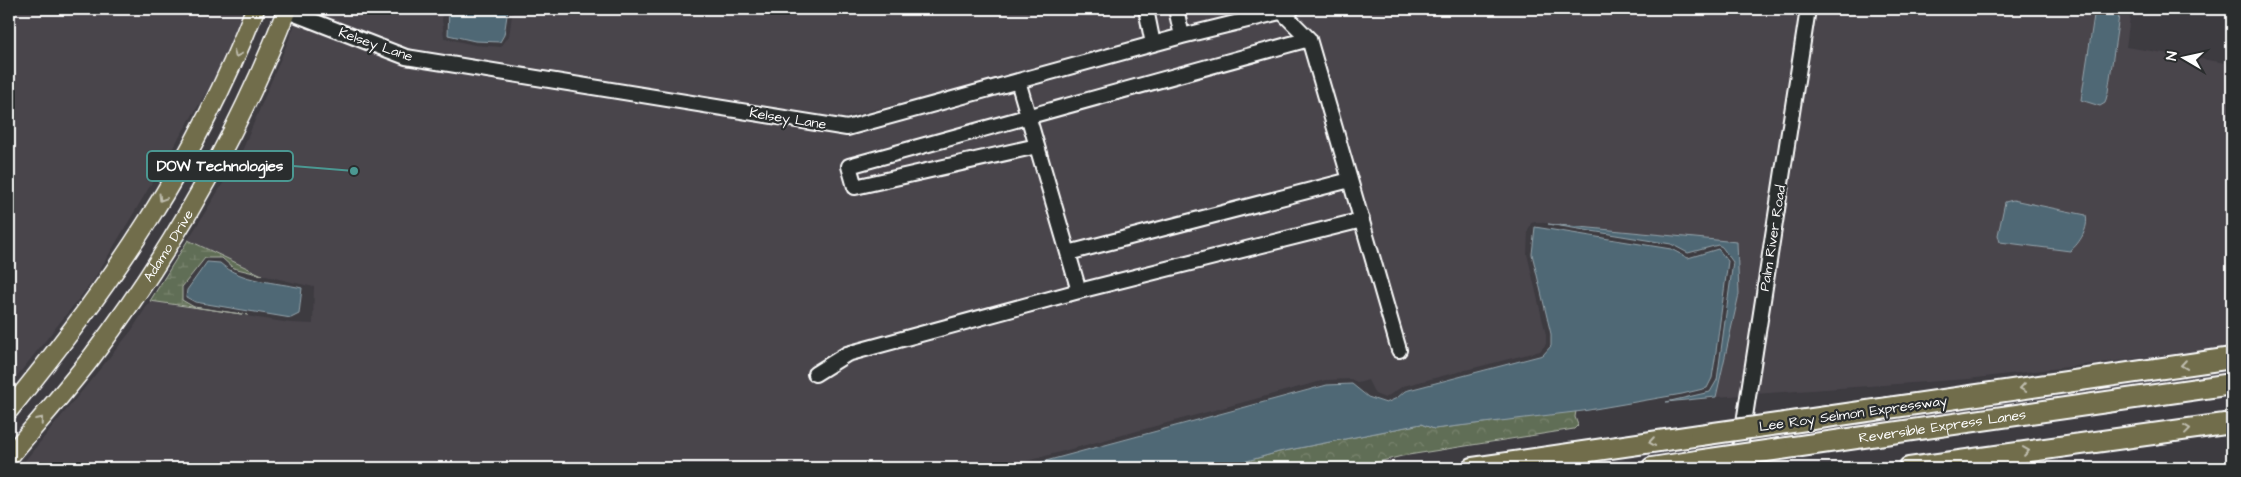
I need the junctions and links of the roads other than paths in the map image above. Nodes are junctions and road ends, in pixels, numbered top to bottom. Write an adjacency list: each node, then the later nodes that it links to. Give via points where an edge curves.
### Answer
1 (255, 9): 21 (main road, one-way to 21, via 198,135 148,222 60,348)
2 (285, 9): 10 (street, Kelsey Lane, via 406,57 847,128); 23 (main road, Adamo Drive, one-way to 2, via 90,359 174,237 235,129)
3 (1146, 9): 9 (street)
4 (1176, 9): 7 (street)
5 (1808, 9): 26 (street, Palm River Road)
6 (1286, 10): 7 (street, Kelsey Lane); 8 (street)
7 (1182, 36): 9 (street, Kelsey Lane)
8 (1309, 39): 11 (street); 13 (street)
9 (1153, 44): 10 (street, Kelsey Lane)
10 (1018, 81): 11 (street)
11 (1029, 117): 12 (street); 12 (street, via 849,166 855,187)
12 (1037, 146): 15 (street)
13 (1350, 180): 14 (street); 15 (street)
14 (1362, 220): 16 (street); 17 (street)
15 (1068, 253): 16 (street)
16 (1079, 292): 19 (street, via 847,354)
17 (1399, 350)
18 (2232, 358): 24 (highway, Lee Roy Selmon Expressway, one-way to 24, bridge)
19 (816, 374)
20 (2232, 384): 25 (highway, Reversible Express Lanes, bridge)
21 (9, 410)
22 (2232, 423): 27 (highway, one-way to 22)
23 (9, 457)
24 (1473, 468)
25 (1652, 468)
26 (1736, 468)
27 (1909, 468)

